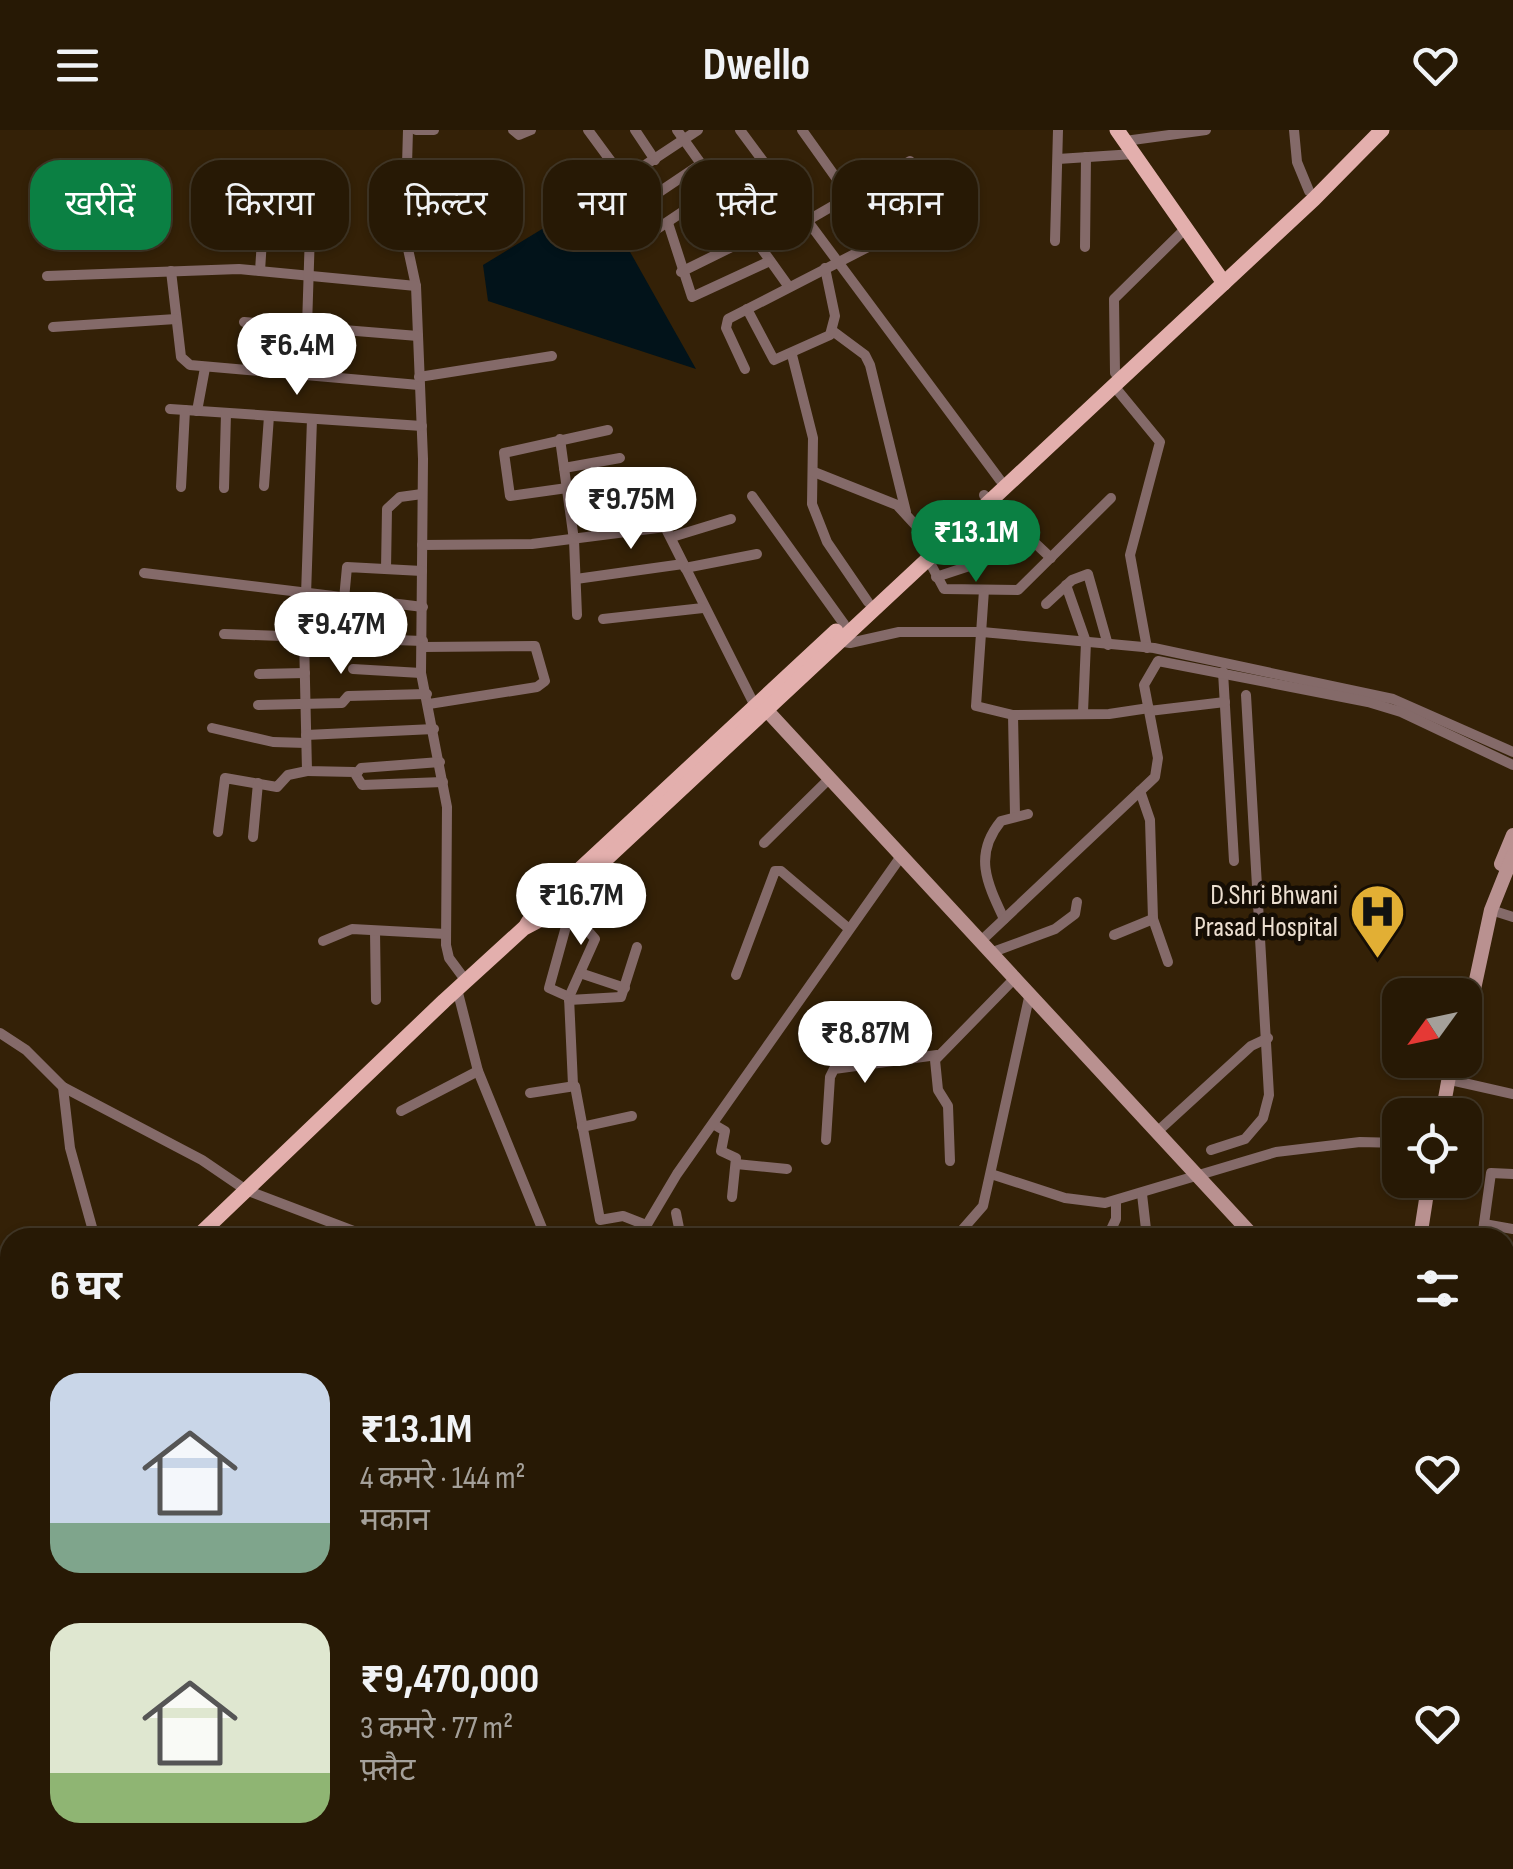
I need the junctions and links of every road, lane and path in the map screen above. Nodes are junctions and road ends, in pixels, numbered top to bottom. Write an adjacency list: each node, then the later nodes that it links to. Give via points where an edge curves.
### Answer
1 (412, 130): 2 (street); 45 (street, via 405,235)
2 (434, 130)
3 (513, 130): 4 (street)
4 (531, 130)
5 (588, 130): 18 (street)
6 (635, 130): 19 (street)
7 (698, 130): 14 (street)
8 (740, 130): 21 (street)
9 (802, 130): 23 (street)
10 (1058, 130): 17 (street)
11 (1206, 130): 15 (street)
12 (1294, 130): 24 (street)
13 (1382, 130): 22 (main road)
14 (681, 135): 19 (street); 20 (street)
15 (1125, 142): 16 (street); 28 (main road)
16 (1086, 157): 17 (street); 31 (street)
17 (1058, 159): 30 (street)
18 (610, 160)
19 (655, 160)
20 (698, 160)
21 (761, 160)
22 (1340, 169): 24 (main road); 44 (main road)
23 (832, 172)
24 (1309, 191): 44 (main road)
25 (681, 214): 26 (street)
26 (668, 223): 27 (street); 41 (street)
27 (661, 227)
28 (1186, 228): 44 (main road); 58 (street, via 1114,299)
29 (812, 234): 38 (street)
30 (1056, 241)
31 (1086, 248)
32 (261, 250): 40 (street)
33 (310, 250): 42 (street)
34 (726, 250): 41 (street)
35 (762, 250): 37 (street)
36 (862, 250): 38 (street)
37 (770, 261): 41 (street, via 692,297); 46 (street)
38 (830, 266): 46 (street); 52 (street); 71 (street)
39 (171, 270): 40 (street); 43 (street); 48 (street)
40 (260, 271): 42 (street)
41 (682, 272)
42 (309, 275): 45 (street); 51 (street)
43 (48, 276)
44 (1221, 279): 58 (main road)
45 (416, 286): 53 (street)
46 (789, 287): 47 (street)
47 (747, 309): 54 (street, via 771,358); 57 (street, via 725,325)
48 (176, 319): 50 (street); 56 (street, via 181,358)
49 (244, 322): 51 (street)
50 (54, 327)
51 (307, 327): 53 (street)
52 (834, 332): 54 (street); 82 (street, via 870,365)
53 (418, 336): 59 (street)
54 (792, 354): 70 (street, via 813,438)
55 (552, 356): 59 (street)
56 (205, 368): 59 (street); 61 (street)
57 (745, 369)
58 (1115, 379): 71 (main road); 79 (main road); 115 (street, via 1160,442 1130,555)
59 (419, 381): 65 (street)
60 (170, 410): 61 (street)
61 (190, 411): 62 (street); 73 (street)
62 (226, 413): 63 (street); 74 (street)
63 (269, 416): 64 (street); 72 (street)
64 (312, 419): 65 (street); 99 (street)
65 (422, 426): 77 (street)
66 (608, 430): 67 (street)
67 (560, 439): 69 (street); 75 (street, via 509,448 503,456 510,496)
68 (620, 458): 69 (street)
69 (564, 468): 75 (street)
70 (814, 472): 82 (street); 101 (street, via 818,522)
71 (1000, 480): 79 (main road)
72 (264, 486)
73 (181, 488)
74 (224, 488)
75 (567, 488): 81 (street)
76 (629, 491): 81 (street)
77 (422, 494): 86 (street); 92 (street, via 400,496 387,509)
78 (752, 496): 107 (street)
79 (988, 498): 87 (main road); 90 (street)
80 (1111, 498): 90 (street)
81 (569, 503): 85 (street)
82 (906, 512): 87 (street)
83 (730, 520): 84 (street)
84 (672, 538): 85 (street, via 662,527); 91 (street)
85 (574, 540): 86 (street); 96 (street)
86 (422, 546): 93 (street)
87 (930, 551): 95 (street); 101 (main road); 111 (main road)
88 (757, 554): 91 (street)
89 (1003, 555): 95 (street)
90 (1051, 558): 98 (street, via 1018,590)
91 (684, 566): 96 (street); 103 (street)
92 (386, 568): 93 (street); 100 (street, via 348,567)
93 (422, 571): 104 (street)
94 (144, 574): 99 (street)
95 (936, 577): 98 (street, via 944,589)
96 (576, 580): 105 (street)
97 (1066, 585): 102 (street); 113 (street); 114 (street, via 1090,577)
98 (984, 590): 109 (street)
99 (306, 595): 100 (street)
100 (344, 599): 104 (street)
101 (868, 602): 107 (main road)
102 (1046, 604)
103 (703, 608): 106 (street); 126 (street)
104 (424, 612): 112 (street)
105 (577, 615)
106 (603, 618)
107 (844, 624): 111 (main road)
108 (224, 634): 110 (street)
109 (982, 636): 111 (street, via 899,632); 113 (street); 129 (street, via 977,708)
110 (304, 637): 112 (street); 117 (street)
111 (834, 640): 126 (main road)
112 (423, 644): 118 (street); 122 (street, via 535,646 545,682)
113 (1085, 645): 114 (street); 128 (street)
114 (1108, 645): 115 (street)
115 (1153, 653): 119 (street); 127 (street, via 1144,685); 133 (street, via 1393,700)
116 (353, 669): 118 (street)
117 (304, 672): 120 (street); 124 (street)
118 (421, 672): 122 (street)
119 (1222, 672): 123 (street); 135 (street, via 1401,712)
120 (259, 674)
121 (1246, 694): 177 (street)
122 (428, 699): 124 (street, via 348,696 342,703); 131 (street)
123 (1224, 702): 127 (street); 150 (street)
124 (305, 704): 125 (street); 132 (street)
125 (258, 705)
126 (760, 706): 138 (main road); 152 (main road); 157 (main road)
127 (1149, 709): 128 (street); 141 (street, via 1158,766)
128 (1083, 712): 129 (street)
129 (1013, 715): 143 (street)
130 (212, 728): 132 (street, via 272,742)
131 (434, 729): 132 (street); 134 (street)
132 (306, 739): 136 (street)
133 (1513, 752)
134 (440, 762): 137 (street, via 361,768); 139 (street)
135 (1513, 764)
136 (307, 771): 137 (street); 140 (street, via 288,775 281,786)
137 (357, 774): 139 (street, via 362,784)
138 (830, 778): 147 (street); 148 (main road)
139 (444, 782): 160 (street)
140 (258, 783): 144 (street, via 223,780); 146 (street)
141 (1140, 792): 155 (street); 156 (street, via 1150,820)
142 (1028, 814): 143 (street)
143 (1015, 815): 155 (street, via 994,830 982,856)
144 (218, 832)
145 (1513, 835): 169 (main road, via 1488,896)
146 (254, 838)
147 (764, 843)
148 (902, 856): 158 (street); 163 (main road)
149 (1513, 856): 153 (main road)
150 (1234, 861)
151 (1077, 902): 163 (street, via 1063,924)
152 (566, 906): 157 (main road); 166 (street, via 594,936); 174 (street, via 549,988)
153 (1492, 910): 154 (street); 170 (main road)
154 (1513, 917)
155 (1004, 919): 163 (street)
156 (1153, 919): 161 (street); 165 (street)
157 (524, 928): 171 (main road)
158 (848, 928): 167 (street, via 775,871); 189 (street)
159 (375, 931): 160 (street); 162 (street, via 344,930); 175 (street)
160 (446, 934): 171 (street)
161 (1114, 935)
162 (323, 940)
163 (987, 946): 168 (main road)
164 (638, 947): 172 (street)
165 (1168, 962)
166 (580, 973): 172 (street); 174 (street)
167 (736, 975)
168 (1016, 976): 173 (main road); 178 (street)
169 (1469, 978)
170 (1477, 978)
171 (461, 985): 179 (street); 201 (main road)
172 (624, 988): 174 (street, via 612,1000)
173 (1030, 992): 191 (main road); 198 (street)
174 (569, 998): 182 (street)
175 (376, 1000)
176 (0, 1034): 183 (street)
177 (1268, 1038): 191 (street); 194 (street, via 1264,1118 1242,1142)
178 (937, 1055): 192 (street, via 834,1070); 195 (street)
179 (478, 1071): 187 (street); 213 (street)
180 (1455, 1078): 181 (main road)
181 (1455, 1082): 185 (street); 186 (main road)
182 (574, 1084): 184 (street); 190 (street)
183 (63, 1088): 201 (street, via 189,1152); 210 (street, via 70,1148)
184 (530, 1093)
185 (1513, 1094)
186 (1450, 1098)
187 (401, 1110)
188 (632, 1116): 190 (street)
189 (713, 1124): 196 (street, via 725,1131 721,1151 735,1156); 209 (street)
190 (582, 1127): 209 (street, via 600,1220 628,1217)
191 (1158, 1131): 200 (main road)
192 (826, 1140)
193 (1382, 1145): 200 (street, via 1302,1147)
194 (1211, 1150)
195 (950, 1161)
196 (736, 1164): 197 (street); 203 (street)
197 (787, 1169)
198 (991, 1174): 206 (street, via 1065,1198); 216 (street, via 980,1213)
199 (1513, 1174): 208 (street, via 1491,1173)
200 (1199, 1176): 202 (street); 219 (main road)
201 (246, 1190): 211 (main road); 212 (street)
202 (1142, 1194): 206 (street); 218 (street)
203 (732, 1197)
204 (1426, 1198): 220 (main road)
205 (1434, 1198): 221 (main road)
206 (1116, 1201): 217 (street)
207 (676, 1212): 215 (street)
208 (1484, 1224): 222 (street); 223 (street)
209 (646, 1225): 214 (street)
210 (91, 1228)
211 (206, 1228)
212 (346, 1228)
213 (542, 1228)
214 (644, 1228)
215 (679, 1228)
216 (965, 1228)
217 (1112, 1228)
218 (1146, 1228)
219 (1246, 1228)
220 (1422, 1228)
221 (1430, 1228)
222 (1483, 1228)
223 (1507, 1228)

